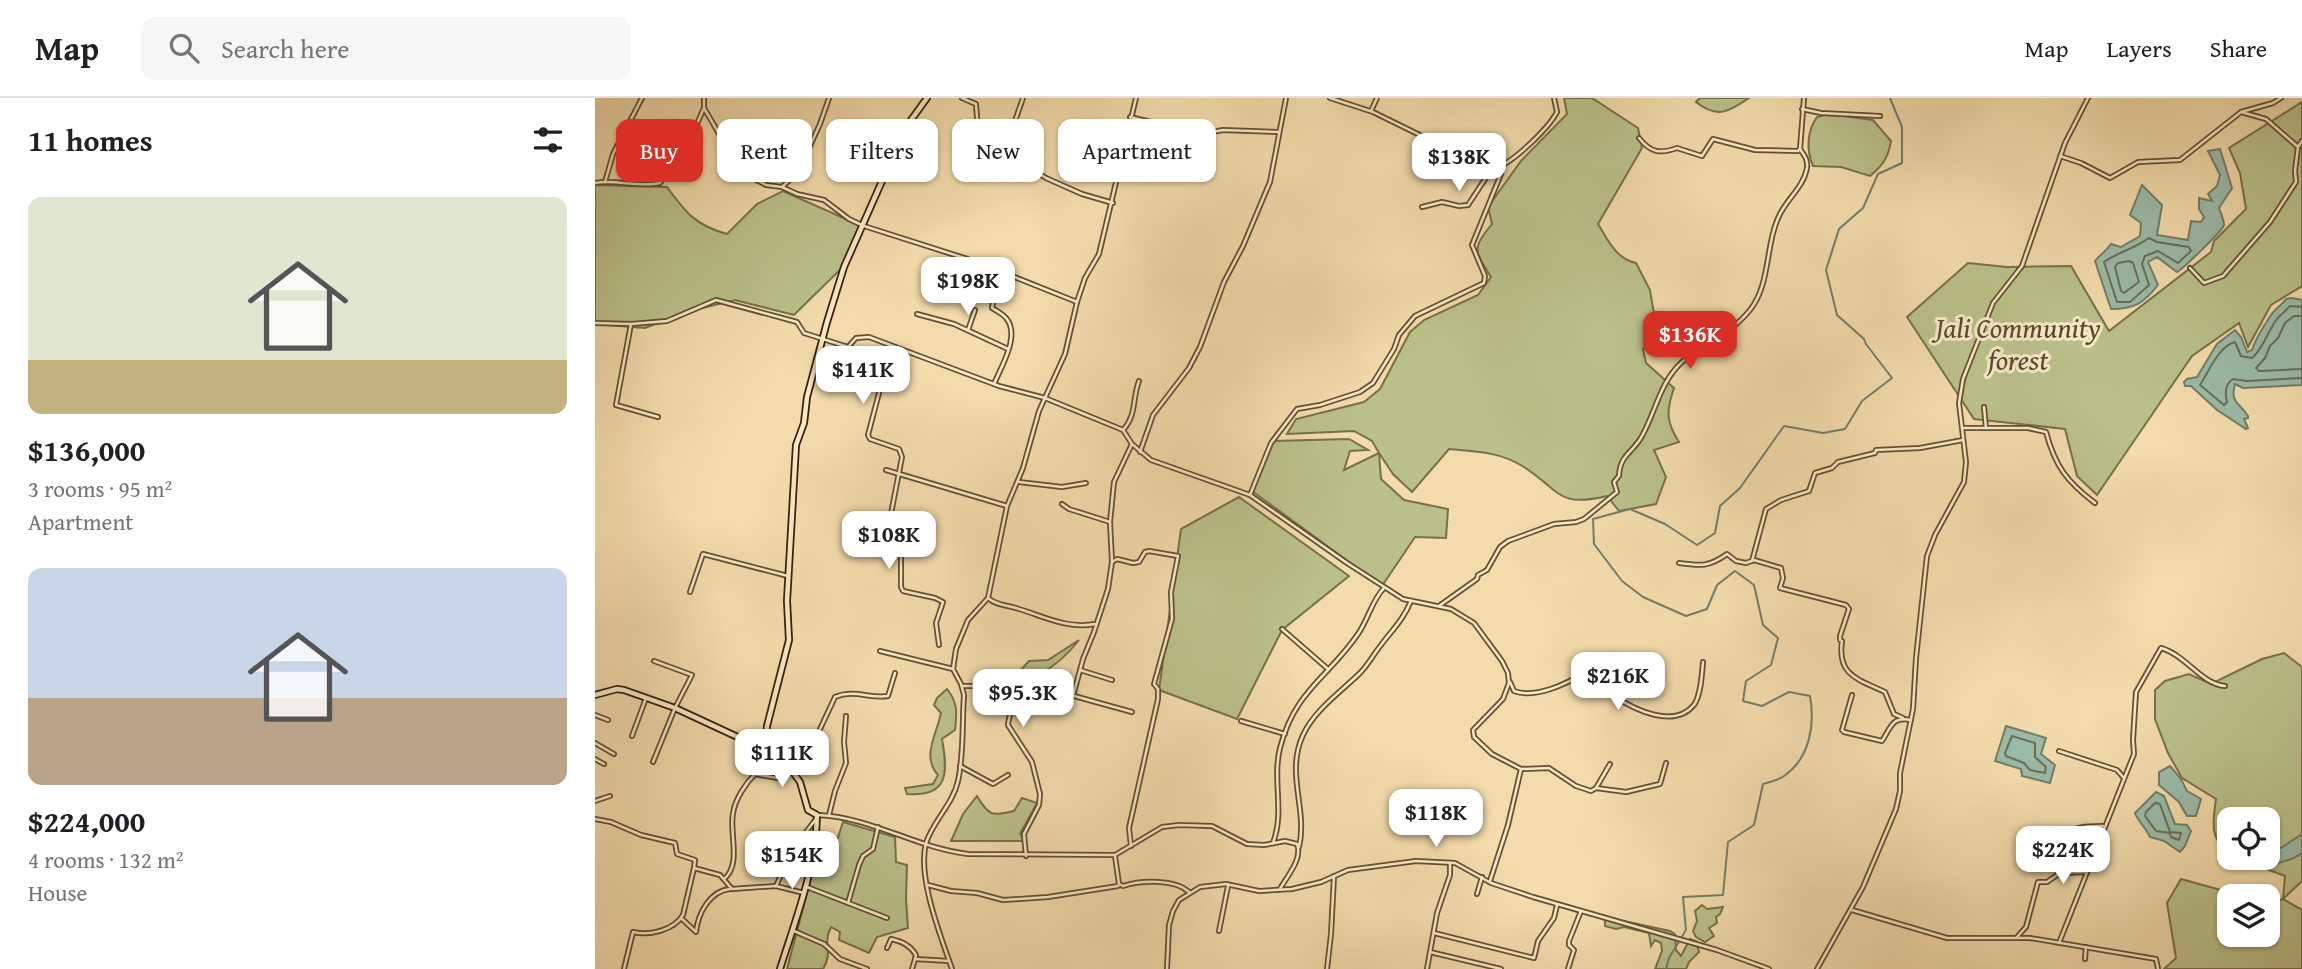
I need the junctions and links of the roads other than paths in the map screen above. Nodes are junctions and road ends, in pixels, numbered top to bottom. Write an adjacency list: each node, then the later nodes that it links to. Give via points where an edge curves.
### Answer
1 (642, 98): 32 (street, via 613,154)
2 (704, 98): 15 (street)
3 (829, 98): 34 (street, via 798,172)
4 (927, 98): 37 (street, via 906,127)
5 (961, 98): 21 (street, via 976,104)
6 (1023, 98): 22 (street)
7 (1136, 98): 20 (street)
8 (1286, 98): 23 (street)
9 (1330, 98): 17 (street)
10 (1377, 98): 17 (street)
11 (1554, 98): 29 (street, via 1557,112 1547,127)
12 (1804, 98): 16 (street)
13 (2088, 98): 28 (street)
14 (2281, 98): 18 (street)
15 (704, 108): 32 (street, via 688,144 660,183); 34 (street, via 749,176)
16 (1802, 109): 19 (street); 27 (street)
17 (1371, 111): 30 (street)
18 (2241, 112): 26 (street, via 2266,119); 28 (street, via 2180,160 2137,162 2110,178)
19 (1880, 116)
20 (1130, 117): 23 (street, via 1201,134); 35 (street)
21 (978, 119)
22 (1016, 119)
23 (1278, 132): 59 (street, via 1274,171 1224,280 1200,347 1153,415)
24 (1639, 138): 27 (street, via 1654,150 1665,153 1677,148 1702,156 1713,139 1755,150)
25 (2302, 141): 26 (street)
26 (2298, 147): 38 (street, via 2296,182 2246,252 2223,276 2204,283)
27 (1800, 149): 77 (street, via 1807,158 1804,175 1780,213 1752,307 1737,324 1672,373 1640,440 1620,464 1614,482 1617,492 1584,519 1554,524 1509,541 1477,579)
28 (2060, 156): 54 (street, via 2022,266 1993,303 1963,379 1959,403)
29 (1500, 167): 30 (street); 64 (street, via 1472,245 1485,276 1483,283 1415,316 1366,387 1297,409 1271,443)
30 (1491, 170): 36 (street, via 1468,205 1442,202)
31 (1044, 177): 35 (street)
32 (605, 182): 33 (street)
33 (595, 183)
34 (782, 187): 37 (street, via 824,200)
35 (1113, 202): 40 (street, via 1098,257)
36 (1422, 207)
37 (864, 226): 39 (street); 46 (street, via 841,276)
38 (2190, 268)
39 (999, 271): 40 (street); 48 (street, via 992,308 1011,326)
40 (1077, 302): 51 (street, via 1065,354)
41 (975, 310): 45 (street)
42 (917, 314): 45 (street)
43 (595, 323): 44 (street)
44 (631, 324): 46 (street, via 667,321 716,300 797,322 804,333); 53 (street, via 616,405)
45 (968, 330): 48 (street)
46 (823, 339): 47 (street); 72 (street, via 796,445)
47 (848, 346): 50 (street, via 856,338 869,337); 61 (street, via 857,351 857,378 879,389 868,435 899,449)
48 (1008, 349): 50 (street)
49 (1139, 381): 56 (street, via 1134,412)
50 (994, 384): 51 (street)
51 (1045, 398): 56 (street); 62 (street)
52 (1985, 407): 55 (street)
53 (658, 417)
54 (1962, 428): 55 (street); 57 (street)
55 (1987, 429): 65 (street, via 2046,432 2069,483)
56 (1123, 430): 58 (street)
57 (1963, 440): 69 (street, via 1876,450 1815,474 1809,491 1766,509); 103 (street, via 1964,482 1927,556)
58 (1132, 444): 59 (street); 68 (street, via 1114,482)
59 (1140, 452): 64 (street, via 1161,464)
60 (886, 470): 61 (street)
61 (899, 473): 67 (street); 80 (street, via 888,528 901,549 901,587 943,603 936,623)
62 (1019, 482): 63 (street, via 1062,487); 67 (street)
63 (1086, 483)
64 (1250, 495): 73 (street)
65 (2095, 503)
66 (1062, 504): 68 (street)
67 (1007, 506): 75 (street)
68 (1110, 522): 70 (street)
69 (1752, 561): 71 (street, via 1736,561 1727,554 1705,565); 101 (street, via 1781,568 1780,588 1849,609 1839,640 1841,662 1849,674 1885,692 1894,714)
70 (1112, 562): 78 (street); 131 (street, via 1139,562 1149,551 1178,556 1171,592 1172,619 1154,684 1158,699 1129,828)
71 (1679, 562)
72 (788, 576): 74 (street, via 703,554); 107 (street, via 789,640)
73 (1385, 587): 76 (street); 85 (street, via 1359,633)
74 (690, 592)
75 (988, 598): 78 (street, via 1057,622); 84 (street, via 964,628)
76 (1412, 600): 77 (street); 132 (street, via 1401,622 1363,670 1304,733 1295,771)
77 (1440, 606): 88 (street, via 1474,623 1502,661)
78 (1096, 624): 86 (street)
79 (1282, 629): 85 (street)
80 (939, 645)
81 (880, 651): 84 (street)
82 (654, 661): 97 (street, via 692,675)
83 (1703, 662): 88 (street, via 1693,705 1671,718 1615,697 1587,672 1531,695 1514,691)
84 (953, 669): 90 (street)
85 (1328, 669): 105 (street, via 1298,703)
86 (1080, 670): 89 (street); 94 (street)
87 (895, 673): 114 (street, via 888,696 855,692 835,697 814,742)
88 (1508, 679): 118 (street, via 1503,699 1473,730 1474,737 1492,754)
89 (1112, 680)
90 (962, 686): 96 (street, via 974,686); 117 (street)
91 (2225, 686): 120 (street, via 2215,685 2161,648 2136,692 2134,754)
92 (595, 695): 95 (street, via 617,689)
93 (1852, 695): 101 (street, via 1844,732 1882,741 1891,723)
94 (1073, 696): 98 (street); 134 (street, via 1023,684 1017,689 1008,725 1032,762 1040,794 1024,834)
95 (646, 698): 97 (street); 106 (street)
96 (999, 698)
97 (675, 708): 107 (street, via 757,746); 112 (street)
98 (1132, 712)
99 (595, 715): 102 (street)
100 (846, 716): 124 (street, via 846,763)
101 (1903, 718): 103 (street)
102 (608, 720)
103 (1911, 720): 154 (street, via 1896,808)
104 (1241, 721): 105 (street)
105 (1285, 734): 129 (street, via 1277,774 1280,821)
106 (632, 736)
107 (766, 742): 114 (street)
108 (595, 743): 110 (street)
109 (2059, 751): 120 (street, via 2117,770)
110 (614, 754)
111 (595, 759): 116 (street)
112 (653, 762)
113 (1666, 763): 121 (street, via 1660,785 1626,792)
114 (788, 764): 125 (street, via 800,782 808,810); 141 (street, via 777,778 755,774 739,798 733,811 732,865)
115 (1609, 764): 121 (street)
116 (604, 765)
117 (960, 766): 119 (street, via 993,784); 130 (street, via 951,800)
118 (1521, 769): 121 (street, via 1549,768 1584,789); 142 (street)
119 (1008, 775)
120 (2124, 780): 127 (street)
121 (1596, 788)
122 (610, 796): 123 (street)
123 (595, 802)
124 (829, 815): 125 (street); 128 (street)
125 (816, 817): 146 (street, via 793,849); 149 (street)
126 (595, 819): 136 (street, via 675,843 677,854 695,860)
127 (2105, 826): 137 (street); 138 (street, via 2071,829 2065,835)
128 (878, 827): 130 (street); 152 (street, via 873,849 859,865)
129 (1273, 843): 131 (street, via 1247,844 1212,826 1179,825 1162,827); 132 (street, via 1290,841)
130 (926, 845): 134 (street, via 968,855); 145 (street)
131 (1131, 846): 133 (street)
132 (1299, 847): 148 (street)
133 (1115, 855): 134 (street); 143 (street)
134 (1026, 856)
135 (1450, 863): 139 (street, via 1400,862); 140 (street); 160 (street)
136 (694, 868): 141 (street); 156 (street)
137 (2087, 872): 138 (street); 162 (street)
138 (2060, 873): 161 (street, via 2038,882 2026,928)
139 (1333, 876): 148 (street, via 1307,887); 175 (street)
140 (1482, 877): 142 (street); 151 (street)
141 (724, 879): 147 (street)
142 (1490, 881): 153 (street)
143 (1119, 884): 145 (street, via 1003,900); 150 (street, via 1164,884)
144 (1226, 884): 148 (street, via 1259,891); 150 (street); 159 (street)
145 (928, 885): 168 (street)
146 (776, 886): 147 (street); 149 (street)
147 (731, 888): 156 (street, via 703,905 696,932)
148 (1280, 889)
149 (806, 890): 152 (street); 158 (street)
150 (1189, 892): 174 (street, via 1171,918)
151 (1477, 894)
152 (848, 903): 157 (street)
153 (1557, 904): 155 (street); 160 (street, via 1534,958)
154 (1852, 910): 161 (street, via 1947,938); 180 (street)
155 (1581, 911): 178 (street, via 1569,941 1574,950); 179 (street)
156 (681, 918): 169 (street, via 652,933 633,932)
157 (887, 918)
158 (793, 931): 170 (street); 171 (street)
159 (1219, 931)
160 (1434, 933): 165 (street)
161 (2017, 937): 162 (street)
162 (2059, 943): 163 (street)
163 (2086, 947): 167 (street); 181 (street, via 2156,959)
164 (887, 948): 166 (street, via 891,939 897,940 913,948)
165 (1430, 952): 176 (street); 177 (street)
166 (915, 959): 168 (street); 172 (street)
167 (2085, 959)
168 (949, 961): 173 (street)
169 (624, 969)
170 (780, 969)
171 (867, 969)
172 (912, 969)
173 (952, 969)
174 (1167, 969)
175 (1327, 969)
176 (1427, 969)
177 (1501, 969)
178 (1568, 969)
179 (1769, 969)
180 (1817, 969)
181 (2158, 969)

